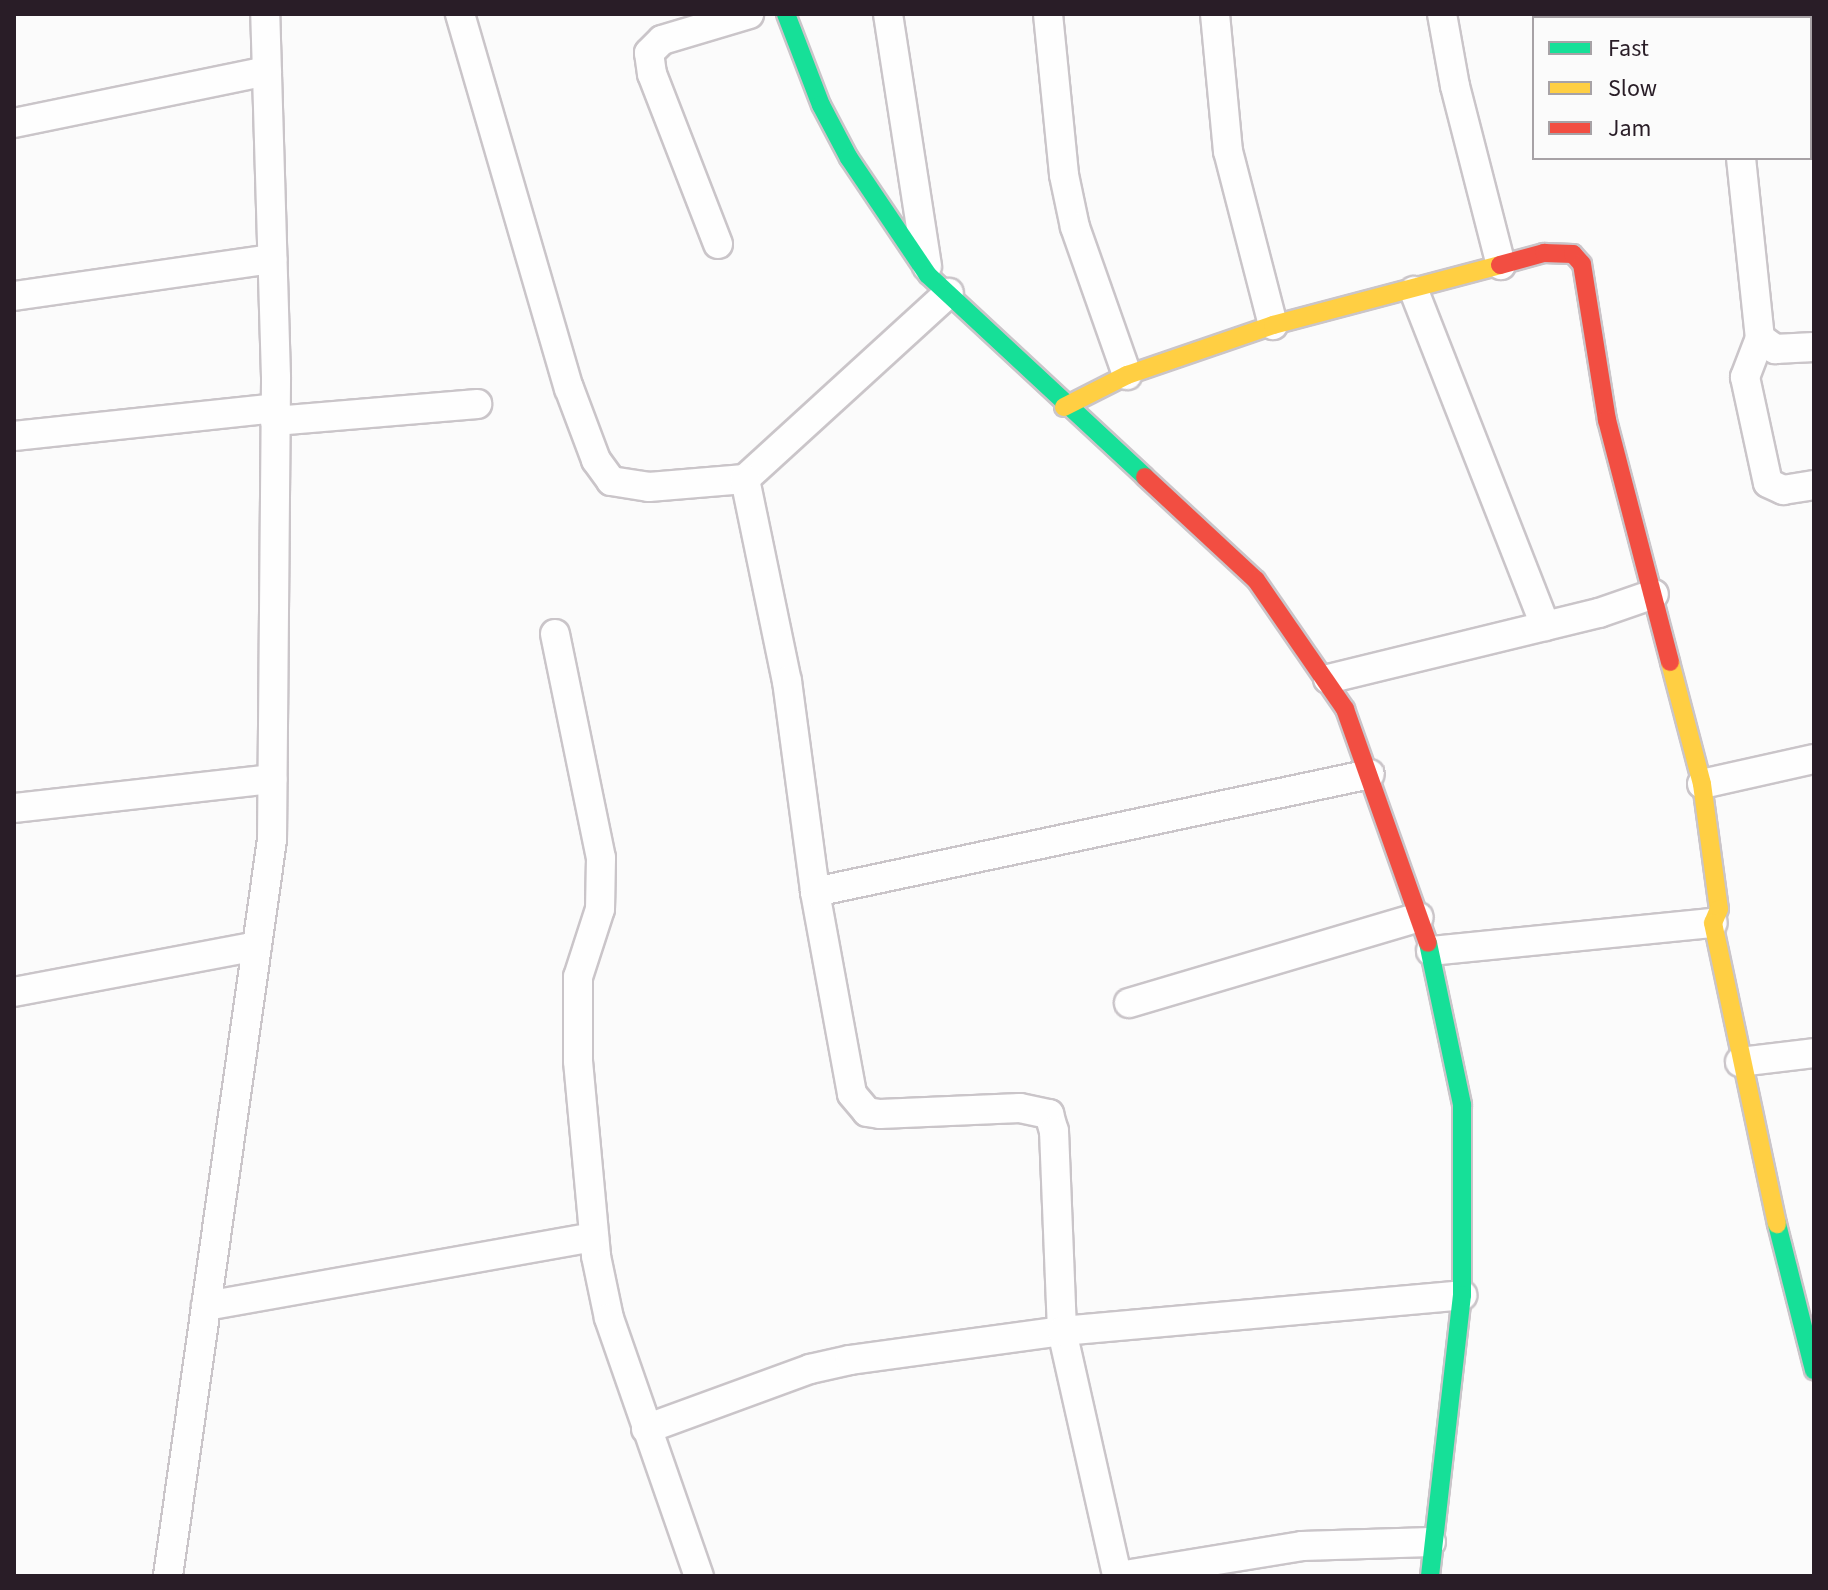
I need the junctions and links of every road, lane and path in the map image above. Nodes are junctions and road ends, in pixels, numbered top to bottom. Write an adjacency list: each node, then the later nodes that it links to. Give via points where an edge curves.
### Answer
1 (265, 14): 9 (street)
2 (460, 14): 26 (street, via 565,373 596,460 611,481 621,485)
3 (749, 14): 12 (street, via 662,40 649,53 652,74)
4 (786, 14): 15 (street, via 842,145)
5 (888, 14): 15 (street)
6 (1048, 14): 21 (street, via 1064,175 1075,227)
7 (1215, 14): 18 (street, via 1228,151)
8 (1442, 14): 14 (street)
9 (267, 71): 10 (street); 13 (street)
10 (14, 123)
11 (1741, 160): 19 (street)
12 (718, 244)
13 (272, 259): 17 (street); 24 (street)
14 (1501, 265): 16 (street); 28 (street, via 1559,252 1573,254 1582,264 1607,420)
15 (939, 284): 23 (street); 26 (street)
16 (1414, 291): 18 (street); 29 (street)
17 (14, 296)
18 (1273, 325): 21 (street)
19 (1760, 338): 20 (street, via 1775,349); 27 (street, via 1745,377 1768,483 1783,490)
20 (1814, 347)
21 (1127, 375): 23 (street)
22 (477, 404): 24 (street)
23 (1064, 407): 31 (street, via 1256,580)
24 (275, 415): 25 (street); 34 (street)
25 (14, 436)
26 (745, 479): 37 (street, via 787,681)
27 (1814, 485)
28 (1654, 594): 29 (street); 35 (street)
29 (1545, 626): 31 (street)
30 (555, 634): 46 (street, via 601,858 600,909 578,977 578,1061)
31 (1328, 679): 33 (street)
32 (1814, 759): 35 (street)
33 (1370, 774): 37 (street); 38 (street)
34 (272, 779): 36 (street); 40 (street, via 272,840)
35 (1702, 784): 39 (street, via 1719,909)
36 (14, 808)
37 (815, 892): 50 (street, via 857,1104 880,1114 1020,1108 1049,1114)
38 (1419, 917): 41 (street); 43 (street)
39 (1713, 923): 41 (street); 45 (street)
40 (257, 946): 42 (street); 49 (street)
41 (1431, 951): 48 (street, via 1462,1105)
42 (14, 992)
43 (1129, 1003)
44 (1814, 1053): 45 (street)
45 (1740, 1062): 47 (street)
46 (594, 1237): 49 (street); 52 (street, via 609,1318)
47 (1804, 1293): 51 (street)
48 (1462, 1295): 50 (street); 53 (street)
49 (206, 1306): 54 (street)
50 (1062, 1331): 52 (street, via 810,1369); 56 (street)
51 (1814, 1370)
52 (646, 1429): 55 (street)
53 (1431, 1542): 56 (street, via 1302,1546); 57 (street)
54 (168, 1576)
55 (699, 1576)
56 (1118, 1576)
57 (1430, 1576)

